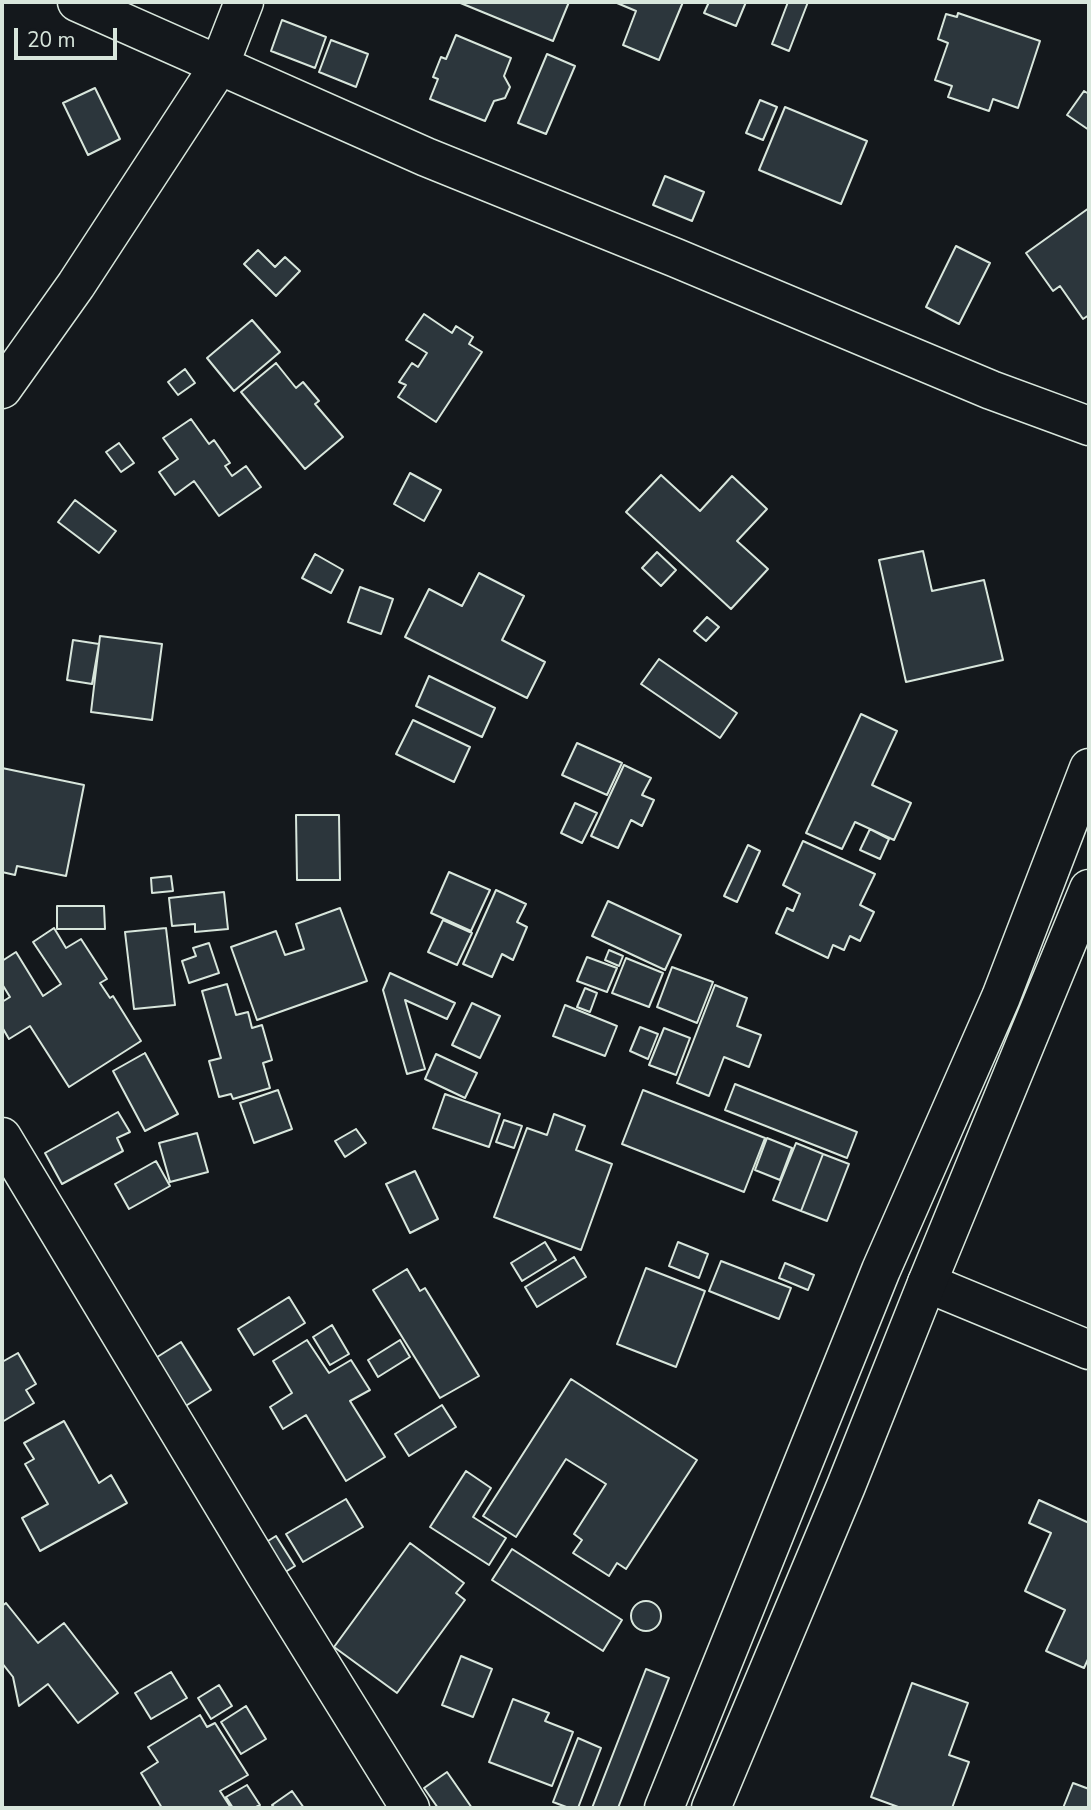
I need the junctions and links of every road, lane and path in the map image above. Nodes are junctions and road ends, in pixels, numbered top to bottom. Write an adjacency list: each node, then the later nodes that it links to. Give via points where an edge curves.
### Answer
1 (77, 2): 3 (street)
2 (244, 2): 3 (street)
3 (219, 66): 4 (street); 5 (street, via 426,157)
4 (2, 389)
5 (1089, 426)
6 (1089, 768): 12 (street, via 1001,997 881,1270)
7 (1089, 889): 9 (street)
8 (2, 1137): 11 (street)
9 (926, 1283): 10 (street); 13 (street)
10 (1089, 1350)
11 (410, 1808)
12 (664, 1808)
13 (711, 1808)

